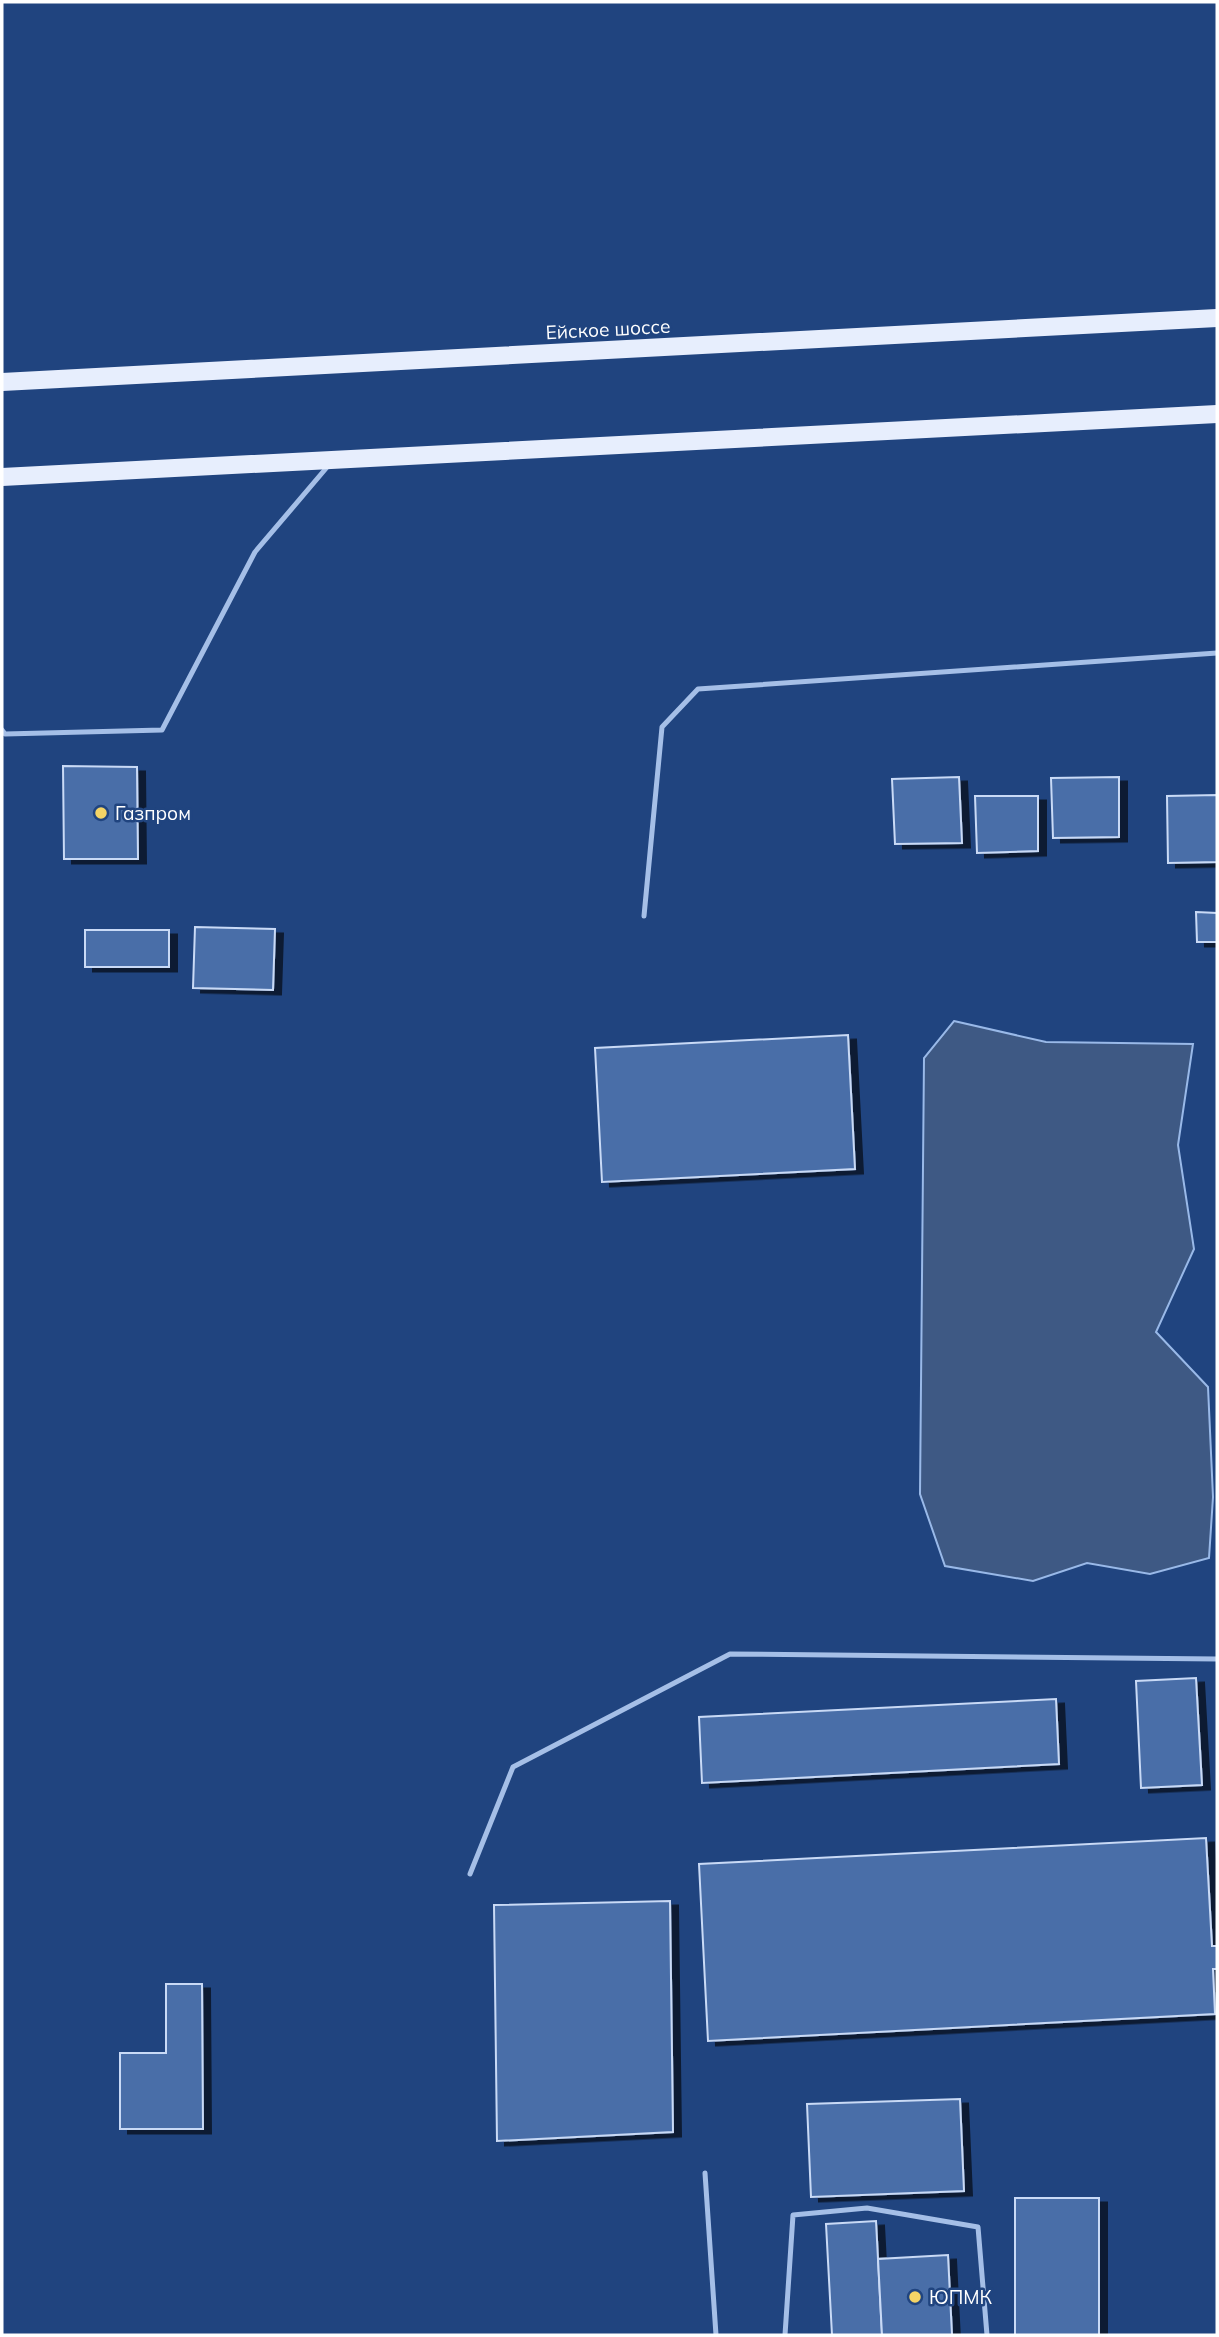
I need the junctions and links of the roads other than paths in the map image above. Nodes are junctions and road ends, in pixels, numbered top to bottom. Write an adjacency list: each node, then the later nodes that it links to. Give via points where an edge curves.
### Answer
1 (1217, 318): 2 (main road, Ейское шоссе)
2 (2, 382)
3 (1217, 414): 4 (main road)
4 (333, 459): 5 (main road); 7 (lane, via 255,552 162,730 5,734)
5 (2, 477)
6 (1217, 653): 8 (lane, via 698,690 662,727)
7 (2, 730)
8 (645, 916)
9 (1217, 1659): 10 (lane, via 730,1654 513,1767)
10 (470, 1874)
11 (705, 2173): 12 (lane)
12 (716, 2335)
13 (785, 2335): 14 (lane, via 793,2215 867,2208 978,2227)
14 (987, 2335)

